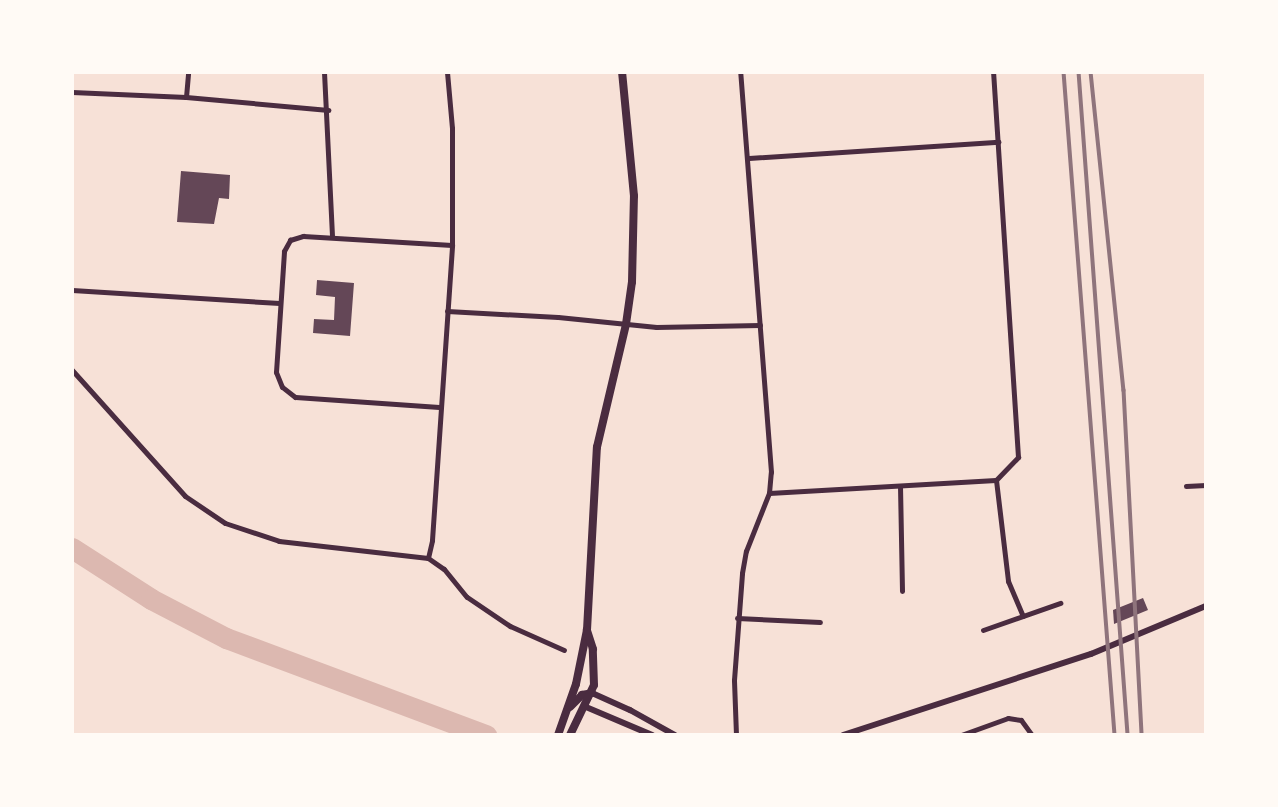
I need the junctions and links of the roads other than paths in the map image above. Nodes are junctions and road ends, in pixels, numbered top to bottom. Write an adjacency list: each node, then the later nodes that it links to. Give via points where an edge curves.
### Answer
1 (188, 72): 8 (street)
2 (324, 72): 9 (street)
3 (447, 72): 13 (street)
4 (622, 72): 17 (main road, via 634,196)
5 (740, 72): 11 (street)
6 (993, 72): 10 (street)
7 (72, 92): 8 (street)
8 (186, 97): 9 (street)
9 (328, 110): 12 (street)
10 (998, 142): 11 (street); 21 (street, via 1019,445 1018,457)
11 (749, 158): 18 (street)
12 (332, 237): 13 (street); 15 (street, via 290,240 284,251)
13 (452, 245): 16 (street)
14 (72, 290): 15 (street)
15 (280, 303): 20 (street, via 275,372 282,387 295,397)
16 (447, 311): 17 (street); 20 (street)
17 (626, 324): 18 (street); 33 (main road, via 597,447)
18 (760, 325): 25 (street)
19 (72, 370): 26 (street, via 184,496 225,523 279,541)
20 (439, 407): 26 (street)
21 (996, 480): 23 (street); 30 (street, via 1008,581)
22 (1206, 485): 24 (street)
23 (900, 486): 25 (street); 27 (street)
24 (1186, 486)
25 (769, 493): 31 (street, via 746,551)
26 (428, 558): 35 (street, via 444,569 467,597 510,626)
27 (902, 591)
28 (1060, 603): 30 (street)
29 (1206, 606): 41 (street, via 1091,654)
30 (1023, 615): 34 (street)
31 (737, 618): 32 (street); 46 (street)
32 (820, 622)
33 (587, 629): 36 (main road); 37 (main road, via 593,649)
34 (983, 630)
35 (564, 650)
36 (576, 684): 38 (main road); 40 (main road)
37 (592, 693): 38 (main road); 39 (main road); 45 (street)
38 (580, 697): 39 (main road); 40 (main road)
39 (586, 707): 43 (main road); 44 (street)
40 (568, 709): 42 (main road)
41 (854, 734): 47 (street)
42 (558, 735)
43 (570, 735)
44 (652, 735)
45 (675, 735)
46 (736, 735)
47 (843, 735)
48 (961, 735): 49 (street, via 1008,718 1021,720)
49 (1032, 735)

